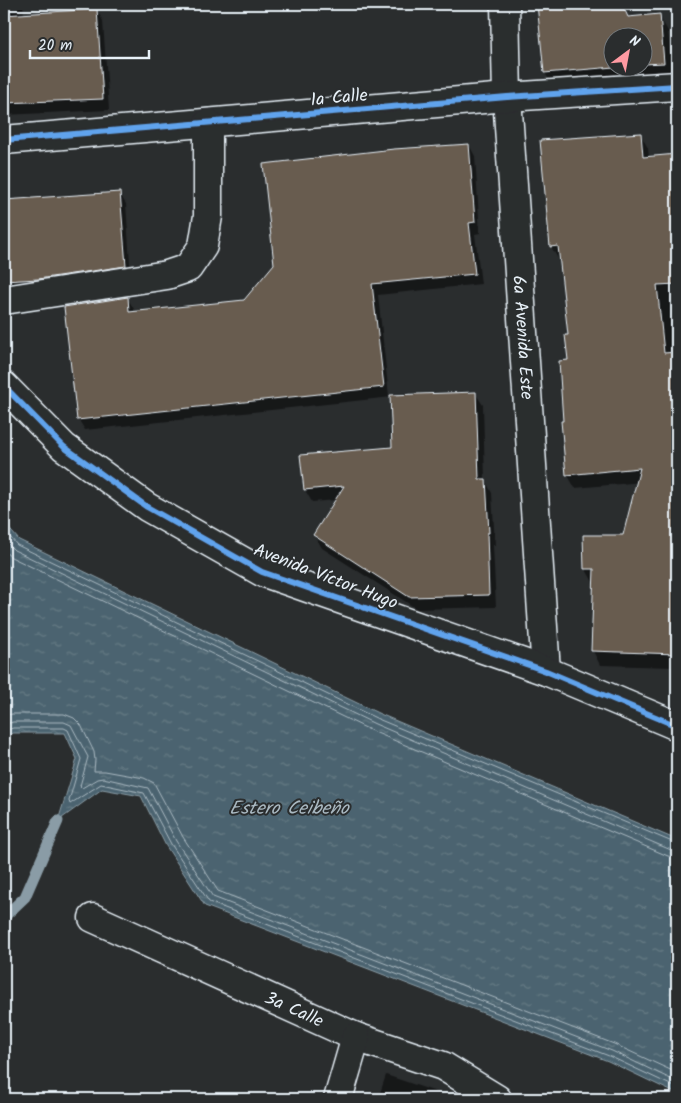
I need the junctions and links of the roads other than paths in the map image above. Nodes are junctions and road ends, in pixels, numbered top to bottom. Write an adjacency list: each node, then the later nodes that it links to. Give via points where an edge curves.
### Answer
1 (505, 4): 3 (street, 6a Avenida Este)
2 (677, 86): 3 (street, 1a Calle)
3 (507, 96): 4 (street, 1a Calle); 8 (street, 6a Avenida Este)
4 (208, 123): 5 (street, 1a Calle); 6 (street, via 208,216 203,246 188,268 167,275)
5 (4, 140)
6 (4, 300)
7 (4, 386): 8 (street, Avenida Víctor Hugo, via 64,447 147,507 262,572)
8 (546, 671): 9 (street, Avenida Víctor Hugo)
9 (677, 726)
10 (93, 918): 11 (street, 3a Calle)
11 (356, 1037): 12 (street); 13 (street, 3a Calle, via 443,1066)
12 (338, 1099)
13 (497, 1099)

